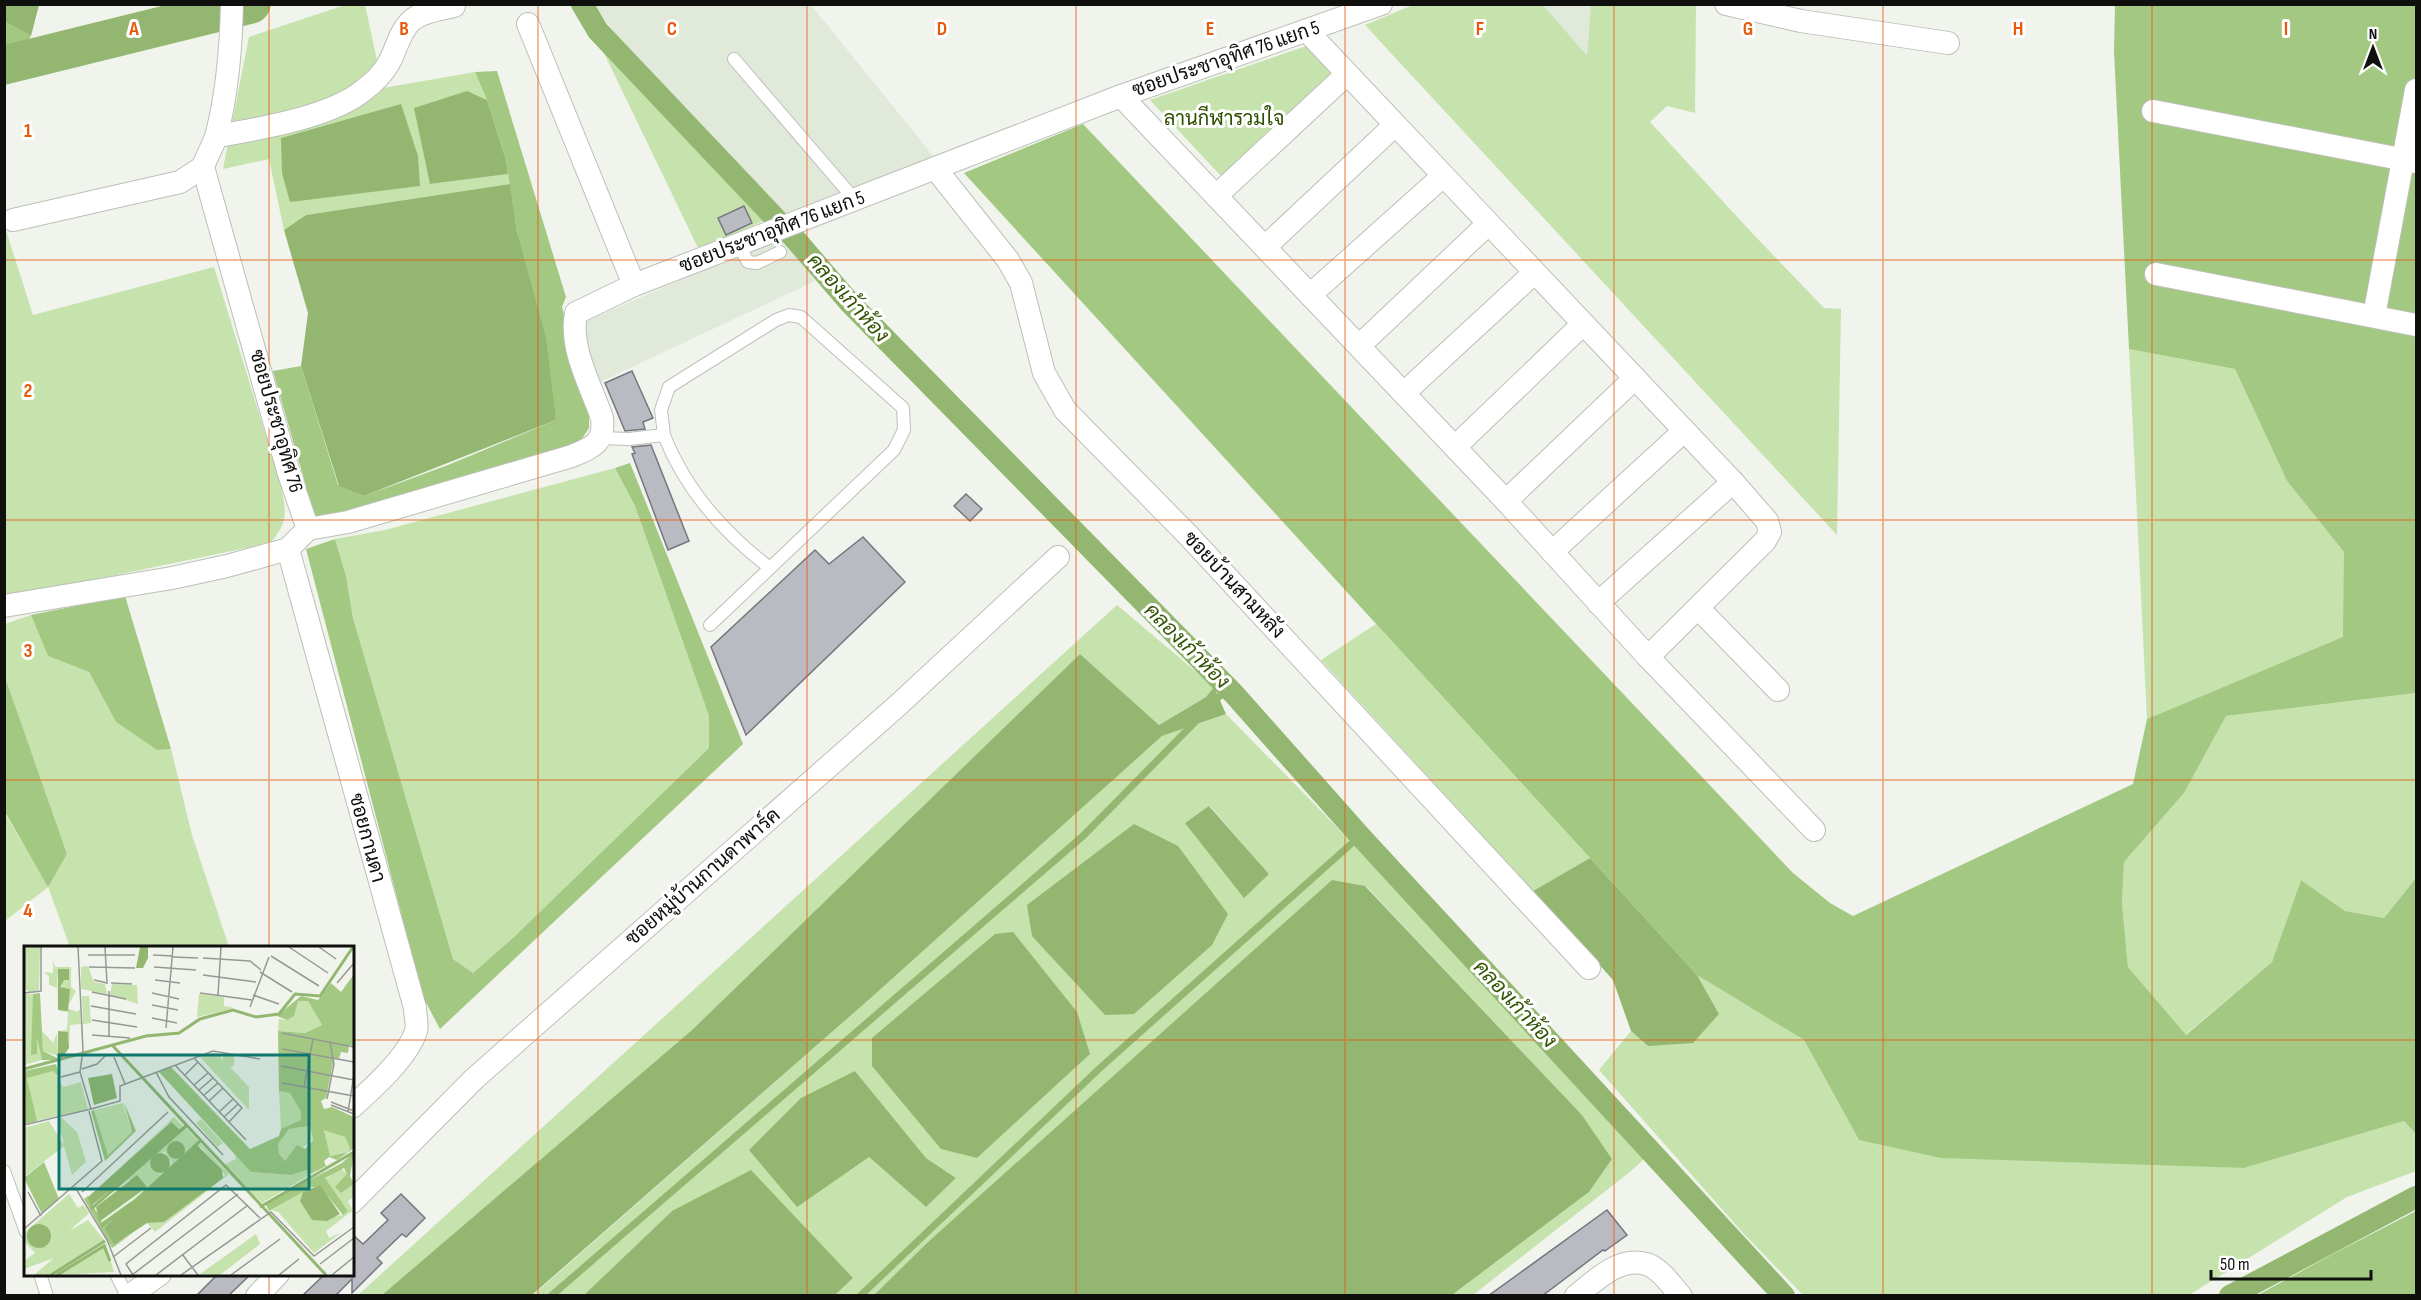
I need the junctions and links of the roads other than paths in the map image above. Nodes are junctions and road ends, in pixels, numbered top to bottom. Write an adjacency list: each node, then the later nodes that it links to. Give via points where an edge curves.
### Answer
1 (232, 4): 14 (street, via 231,62)
2 (1381, 4): 6 (street, ซอยประชาอุทิศ 76 แยก 5)
3 (1726, 4): 7 (street, via 1801,21)
4 (454, 6): 14 (street, via 411,21 387,66 364,90 338,105 271,127)
5 (528, 24): 26 (street)
6 (1307, 31): 9 (street); 11 (street, ซอยประชาอุทิศ 76 แยก 5)
7 (1948, 43)
8 (734, 59): 20 (lane)
9 (1346, 75): 13 (street); 19 (street)
10 (2416, 90): 15 (street)
11 (1121, 96): 17 (street, ซอยประชาอุทิศ 76 แยก 5); 19 (street)
12 (2152, 111): 15 (street)
13 (1394, 126): 18 (street); 23 (street)
14 (217, 136): 16 (street)
15 (2410, 160): 28 (street)
16 (203, 167): 21 (street, via 180,182); 40 (street, ซอยประชาอุทิศ 76)
17 (935, 168): 20 (street, ซอยประชาอุทิศ 76 แยก 5); 52 (street, ซอยบ้านสามหลัง, via 1008,260 1021,283 1044,373 1065,410 1186,534)
18 (1443, 176): 22 (street); 27 (street)
19 (1216, 196): 23 (street)
20 (855, 200): 26 (street, ซอยประชาอุทิศ 76 แยก 5, via 807,218 774,242 738,244)
21 (13, 220)
22 (1488, 224): 24 (street); 31 (street)
23 (1265, 247): 27 (street)
24 (1534, 273): 29 (street); 33 (street)
25 (2156, 274): 28 (street)
26 (634, 285): 36 (street, ซอยประชาอุทิศ 76 แยก 5, via 576,313 575,342 602,418)
27 (1310, 295): 31 (street)
28 (2374, 316): 30 (street)
29 (1583, 324): 32 (street); 37 (street)
30 (2416, 324)
31 (1359, 346): 33 (street)
32 (1635, 378): 34 (street); 39 (street)
33 (1404, 393): 37 (street)
34 (1684, 431): 38 (street); 42 (street)
35 (664, 435): 36 (lane); 44 (lane, via 675,462 706,507 740,545); 44 (lane, via 661,410 669,387 789,315 801,317 903,408 904,430 894,450)
36 (601, 438): 40 (street, via 592,448 572,456 348,522)
37 (1455, 447): 39 (street)
38 (1733, 482): 45 (street); 47 (street, via 1767,521 1770,532)
39 (1506, 501): 42 (street)
40 (308, 529): 41 (street)
41 (288, 549): 46 (street, via 172,578); 53 (street, ซอยกานดา, via 415,1008 417,1030 395,1065)
42 (1552, 552): 45 (street)
43 (1058, 557): 55 (street, ซอยหมู่บ้านกานดาพาร์ค, via 897,706 474,1079)
44 (770, 568): 48 (lane)
45 (1598, 603): 49 (street)
46 (4, 606)
47 (1699, 609): 49 (street); 50 (street)
48 (710, 625)
49 (1648, 657): 51 (street)
50 (1778, 690)
51 (1814, 830)
52 (1589, 968)
53 (356, 1097)
54 (4, 1170): 56 (lane)
55 (354, 1200)
56 (24, 1226)
57 (40, 1276): 61 (lane)
58 (117, 1276): 62 (lane)
59 (277, 1276): 63 (street)
60 (158, 1283): 62 (street)
61 (47, 1296)
62 (128, 1296)
63 (256, 1296)
64 (1576, 1296): 65 (street, via 1614,1267 1632,1263 1647,1264)
65 (1681, 1296)

